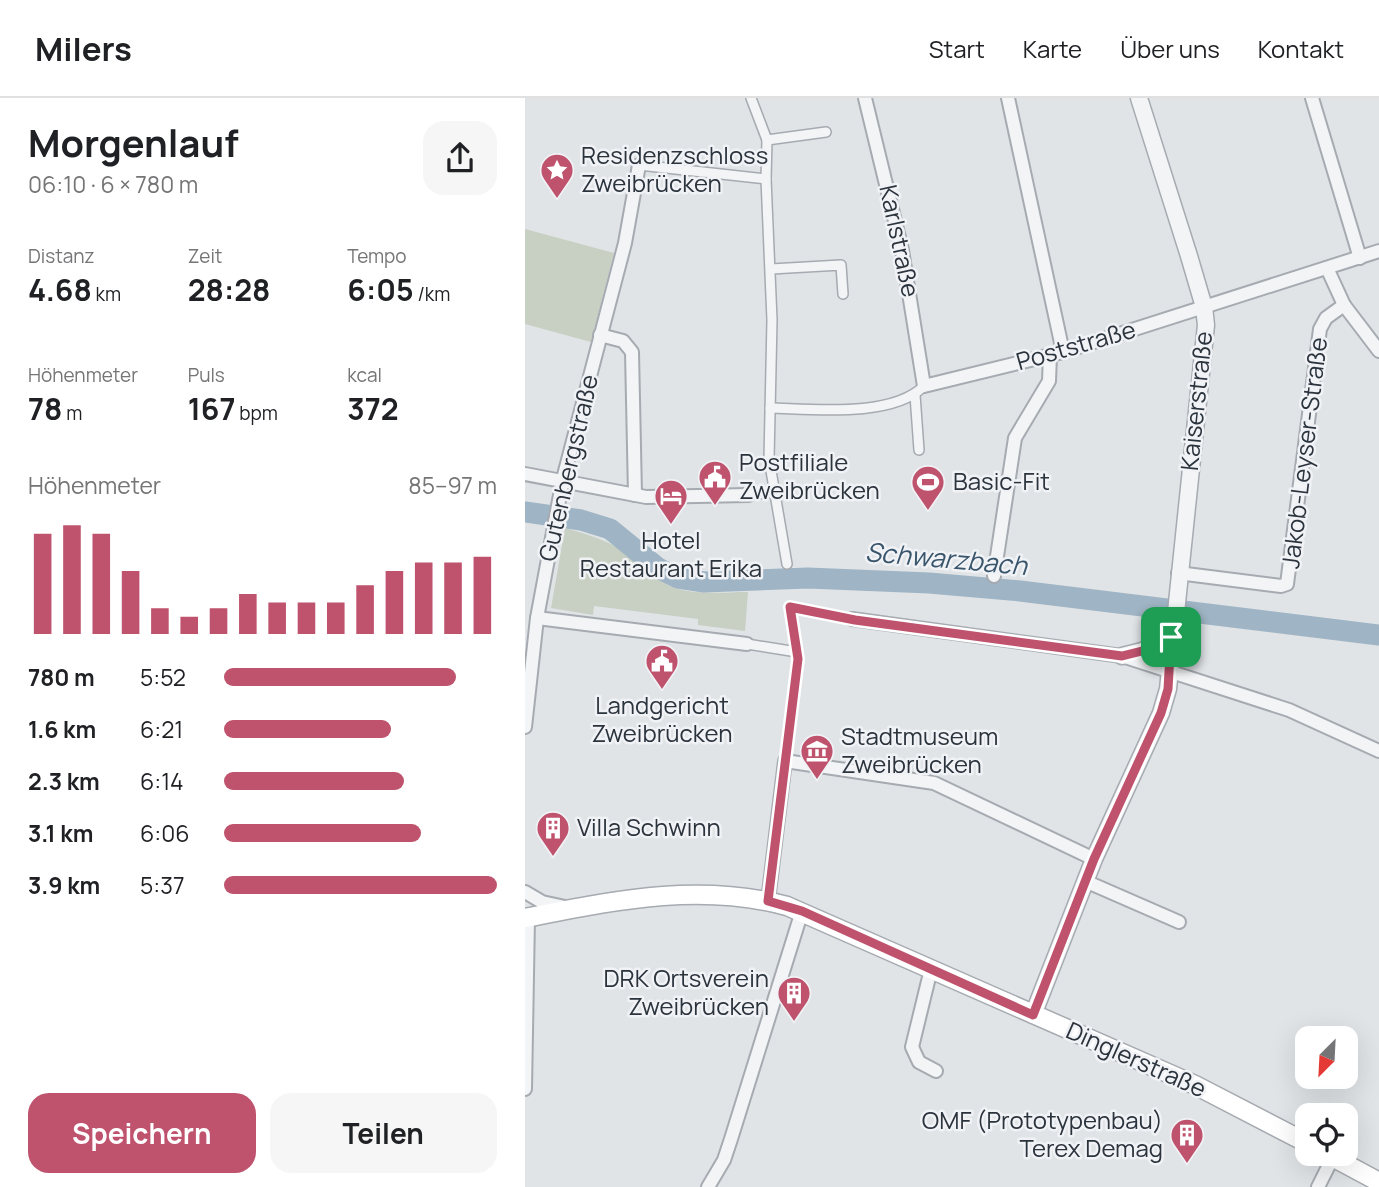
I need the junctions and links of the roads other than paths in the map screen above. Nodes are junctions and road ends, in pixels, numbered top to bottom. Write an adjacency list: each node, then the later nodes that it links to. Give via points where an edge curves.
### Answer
1 (751, 98): 7 (street)
2 (865, 98): 20 (street, Karlstraße, via 911,297)
3 (1008, 98): 19 (street)
4 (1139, 98): 16 (street, Kaiserstraße)
5 (1312, 98): 11 (street)
6 (826, 132): 7 (street)
7 (767, 140): 9 (street)
8 (639, 165): 9 (street); 17 (street, Gutenbergstraße, via 625,243)
9 (765, 179): 13 (street)
10 (1379, 251): 11 (street, Poststraße)
11 (1360, 258): 12 (street, Poststraße)
12 (1327, 268): 15 (street); 16 (street, Poststraße)
13 (771, 269): 14 (street, via 841,265); 21 (street)
14 (843, 294)
15 (1344, 305): 18 (street); 29 (street, Jakob-Leyser-Straße, via 1326,318 1320,329 1287,584)
16 (1204, 307): 19 (street, Poststraße); 29 (street, Kaiserstraße, via 1200,391)
17 (600, 335): 24 (street, Gutenbergstraße); 26 (street, Gutenbergstraße, via 624,341 632,352)
18 (1379, 351)
19 (1057, 353): 20 (street, Poststraße); 30 (street, via 1049,381 1015,438)
20 (920, 390): 21 (street, Poststraße, via 888,404); 22 (street)
21 (770, 408): 25 (street, via 769,459)
22 (919, 450)
23 (525, 474): 24 (street)
24 (563, 479): 26 (street); 31 (street, Gutenbergstraße)
25 (776, 492): 27 (street); 28 (street)
26 (635, 495): 27 (street)
27 (749, 495)
28 (787, 564)
29 (1178, 573): 33 (street, Kaiserstraße)
30 (994, 576)
31 (537, 618): 34 (street); 38 (street, Gutenbergstraße)
32 (852, 619): 35 (street, via 790,607); 36 (street)
33 (1172, 635): 36 (street); 37 (street, Kaiserstraße)
34 (747, 644): 35 (street)
35 (797, 652): 40 (street)
36 (1122, 656): 37 (street)
37 (1169, 670): 39 (street, via 1289,710); 41 (street, Kaiserstraße, via 1161,713)
38 (525, 727)
39 (1379, 751)
40 (785, 761): 41 (street, via 934,783); 44 (street)
41 (1094, 859): 42 (street, Kaiserstraße)
42 (1085, 881): 48 (street); 50 (street, Kaiserstraße)
43 (525, 892): 45 (street, via 541,902)
44 (768, 901): 45 (main road, Dinglerstraße, via 741,895 680,893); 46 (main road, Dinglerstraße)
45 (573, 908): 47 (main road, Dinglerstraße)
46 (802, 911): 49 (main road, Dinglerstraße); 58 (street, via 724,1160)
47 (526, 918): 52 (street)
48 (1179, 922)
49 (931, 969): 50 (main road, Dinglerstraße); 51 (street, via 912,1047 919,1062)
50 (1033, 1015): 54 (main road, Dinglerstraße, via 1195,1084)
51 (936, 1071)
52 (525, 1083): 53 (street)
53 (525, 1089)
54 (1295, 1137)
55 (1325, 1166): 59 (street)
56 (1349, 1166): 57 (main road)
57 (1379, 1182)
58 (708, 1187)
59 (1318, 1187)

